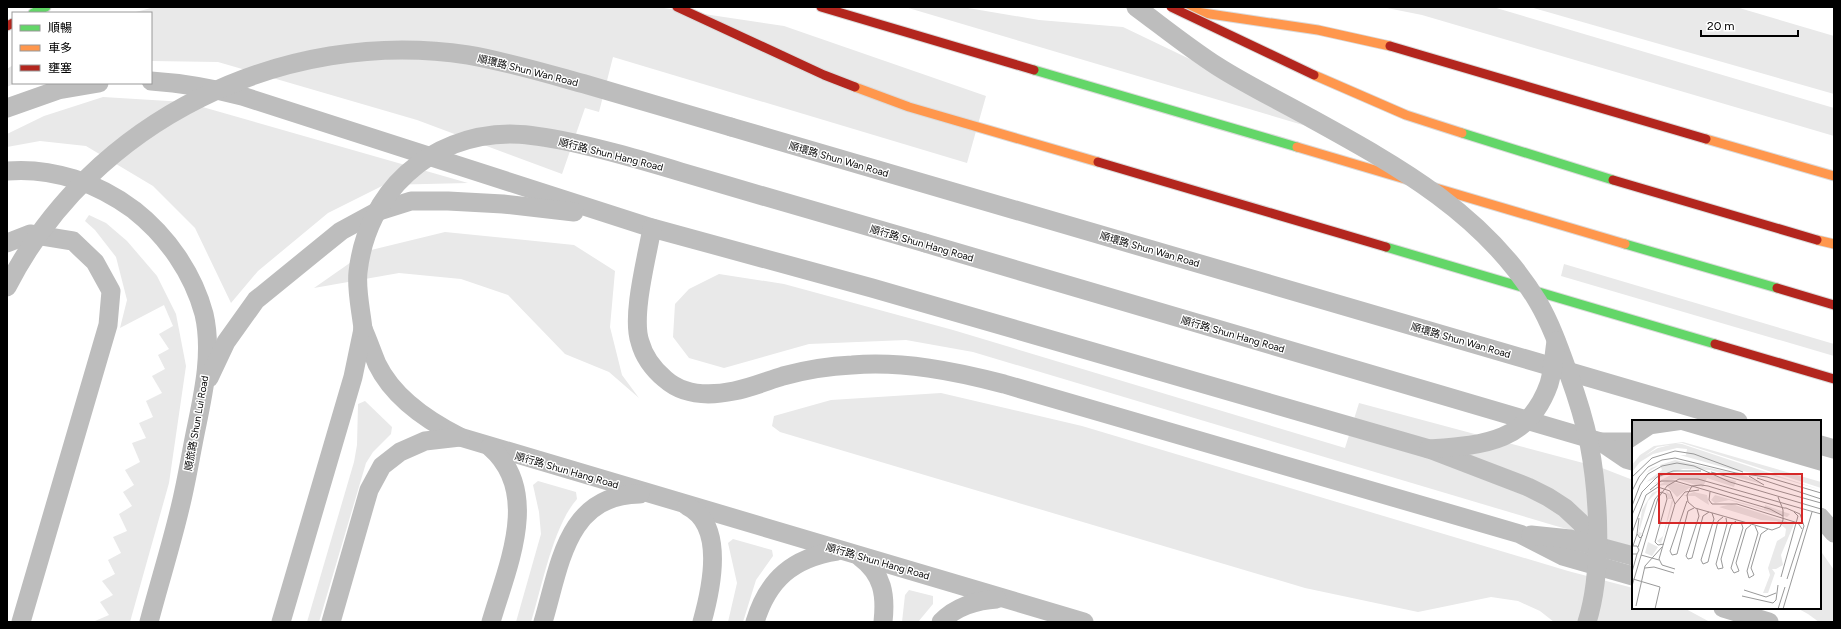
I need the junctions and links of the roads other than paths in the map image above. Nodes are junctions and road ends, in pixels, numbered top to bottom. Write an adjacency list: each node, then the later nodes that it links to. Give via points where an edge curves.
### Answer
1 (46, 7): 7 (highway)
2 (677, 7): 20 (highway, via 824,75 942,117)
3 (821, 7): 17 (highway)
4 (1136, 7): 19 (lane, bridge, via 1217,66 1364,148 1443,198 1492,241 1515,268 1538,302)
5 (1162, 7): 12 (highway, via 1318,30 1382,44)
6 (1171, 7): 15 (highway, bridge, via 1300,70 1413,117 1510,149)
7 (35, 12)
8 (152, 81): 13 (lane, via 179,83 242,96)
9 (93, 84): 10 (lane, via 58,90)
10 (7, 108)
11 (7, 171): 21 (lane, 順旅路 Shun Lui Road, via 44,171 73,178 98,188 123,202 145,219 165,240 181,262 204,314 207,340)
12 (1834, 176)
13 (652, 228): 21 (lane, via 572,212 503,204 411,202 376,212 342,231 256,300 226,342); 28 (lane, via 879,290); 35 (lane, via 639,305 639,341 646,358 656,371 682,390 697,394 715,394 817,369 852,365 904,365 953,371)
14 (7, 243): 44 (lane, via 30,234 73,241 95,262 111,290 108,325)
15 (1834, 244)
16 (7, 287): 22 (lane, 順環路 Shun Wan Road, bridge, via 18,264 77,189 106,160 145,130 181,108 222,87 300,61 335,54 402,50 466,55 534,70)
17 (1834, 305)
18 (363, 329): 23 (lane, 順行路 Shun Hang Road, via 377,365 406,401 441,427); 24 (lane, 順行路 Shun Hang Road, bridge, via 358,273 361,252 368,229 391,189 422,160 441,149 462,141 511,134 585,145); 46 (lane, via 353,377)
19 (1557, 339): 28 (lane, bridge, via 1549,382 1541,403 1517,430 1487,442); 36 (lane, bridge, via 1586,427 1593,462)
20 (1834, 379)
21 (204, 390): 45 (lane, 順旅路 Shun Lui Road, via 180,507)
22 (1735, 420)
23 (460, 436): 27 (lane, 順行路 Shun Hang Road); 47 (lane, via 425,441 400,452 382,466 369,490)
24 (1601, 442): 25 (lane, 順行路 Shun Hang Road); 30 (lane)
25 (1632, 442)
26 (1821, 445): 29 (lane)
27 (490, 447): 31 (lane, 順行路 Shun Hang Road); 48 (lane, via 511,471 518,512 514,545)
28 (1429, 449): 36 (lane, bridge, via 1548,497 1575,517)
29 (1834, 449)
30 (1632, 461)
31 (657, 496): 32 (lane, 順行路 Shun Hang Road); 49 (lane, via 617,496 599,503 584,515 576,525 564,551)
32 (680, 503): 37 (lane, 順行路 Shun Hang Road); 50 (lane, via 699,514 705,523 711,543 711,584)
33 (1821, 518): 34 (lane)
34 (1834, 533)
35 (1520, 534): 38 (lane, via 1570,539); 39 (lane, via 1563,556)
36 (1597, 543): 56 (lane, bridge, via 1593,595)
37 (849, 553): 40 (lane, 順行路 Shun Hang Road); 51 (lane, via 818,554 801,560 787,570 766,595); 52 (lane, via 875,570 881,580 885,608)
38 (1632, 556)
39 (1632, 576)
40 (1004, 599): 41 (lane, 順行路 Shun Hang Road); 53 (lane, via 990,599 964,606)
41 (1035, 608): 54 (lane); 55 (lane, 順行路 Shun Hang Road)
42 (1727, 609): 43 (lane)
43 (1766, 618)
44 (21, 622)
45 (149, 622)
46 (281, 622)
47 (331, 622)
48 (491, 622)
49 (543, 622)
50 (702, 622)
51 (755, 622)
52 (883, 622)
53 (941, 622)
54 (1054, 622)
55 (1084, 622)
56 (1587, 622)

